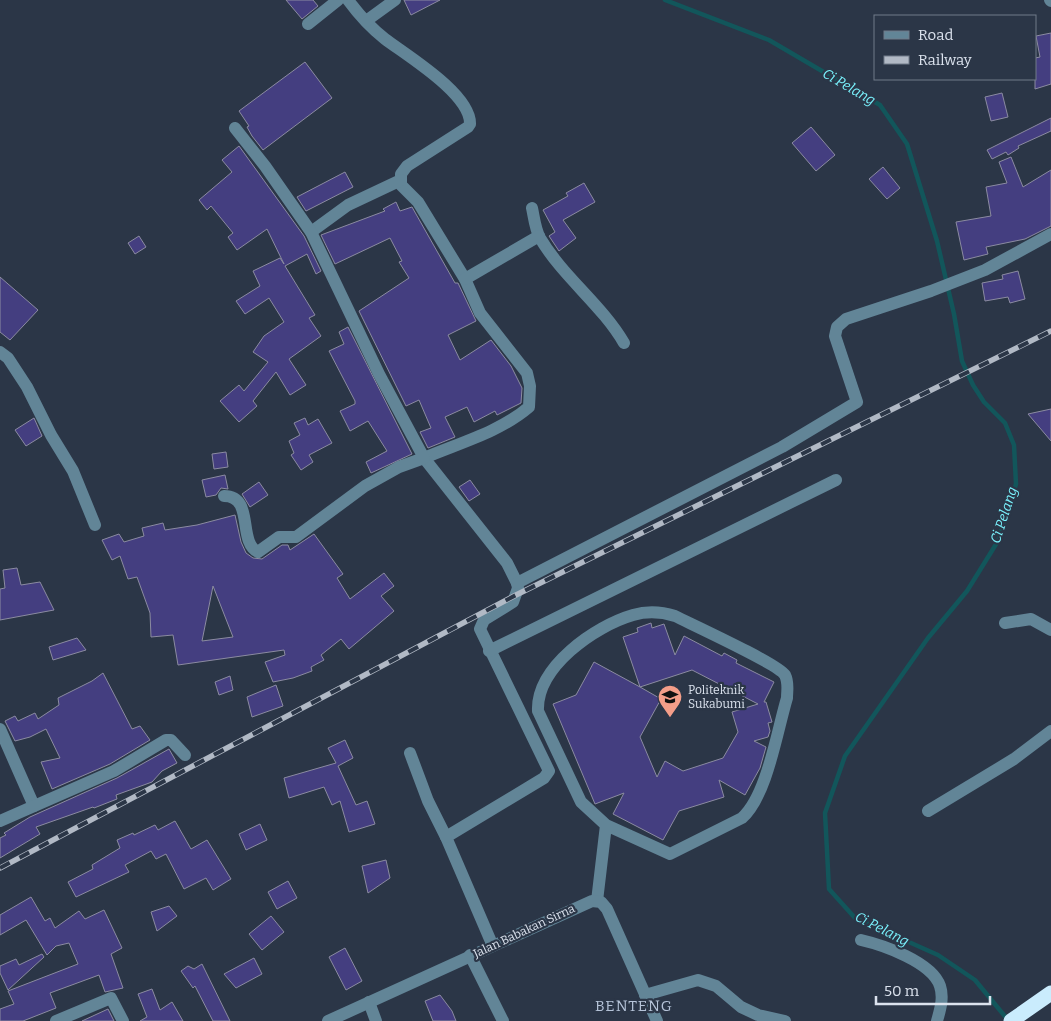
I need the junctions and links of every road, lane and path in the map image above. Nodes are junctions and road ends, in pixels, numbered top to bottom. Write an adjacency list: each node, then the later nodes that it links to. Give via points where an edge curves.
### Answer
1 (338, 0): 5 (street)
2 (348, 0): 4 (street)
3 (395, 0): 4 (street)
4 (366, 21): 7 (street, via 438,78 462,105 470,120 468,127 407,166)
5 (308, 24)
6 (236, 128): 9 (street)
7 (401, 180): 9 (street, via 348,206); 12 (street)
8 (532, 208): 11 (street)
9 (311, 232): 15 (street, via 379,374)
10 (1051, 234): 19 (street, via 985,270 846,319 835,336 857,402 782,447)
11 (539, 236): 12 (street); 13 (street, via 578,289 612,322)
12 (465, 279): 15 (street, via 480,313 527,373 529,406 520,415 495,428)
13 (624, 343)
14 (0, 352): 18 (street, via 8,358 27,387 72,471)
15 (424, 458): 17 (street, via 399,467 365,486 296,537 279,537 258,552 250,544 241,506 231,497); 19 (street, via 506,562)
16 (836, 480): 22 (street)
17 (224, 496)
18 (95, 525)
19 (517, 583): 22 (street, via 513,602 489,616 481,625 481,634)
20 (1005, 624): 21 (street, via 1031,619)
21 (1051, 630)
22 (490, 651): 31 (street, via 550,771 544,778)
23 (0, 729): 27 (street)
24 (1051, 731): 28 (street, via 1014,759)
25 (410, 754): 31 (street)
26 (185, 755): 27 (street, via 166,740 114,771)
27 (34, 806): 29 (street)
28 (928, 811)
29 (0, 821)
30 (606, 825): 30 (street, via 670,854 742,818 759,795 787,698 788,685 784,675 769,664 675,616 660,612 633,615 581,640 554,668 542,687 538,711 581,802); 32 (street)
31 (446, 837): 34 (street)
32 (597, 901): 34 (street, Jalan Babakan Sirna, via 580,905); 36 (street, via 607,909)
33 (861, 940): 46 (street, via 886,946 910,958 933,976 940,985 942,1002)
34 (492, 944): 35 (street, Jalan Babakan Sirna)
35 (470, 955): 38 (street, Jalan Babakan Sirna); 43 (street)
36 (645, 995): 44 (street); 45 (street, via 698,980 716,986 758,1015)
37 (1046, 996): 47 (highway)
38 (369, 1002): 41 (street, Jalan Babakan Sirna); 42 (street)
39 (56, 1021): 40 (street, via 111,998)
40 (123, 1021)
41 (328, 1021)
42 (376, 1021)
43 (504, 1021)
44 (657, 1021)
45 (785, 1021)
46 (937, 1021)
47 (1011, 1021)

